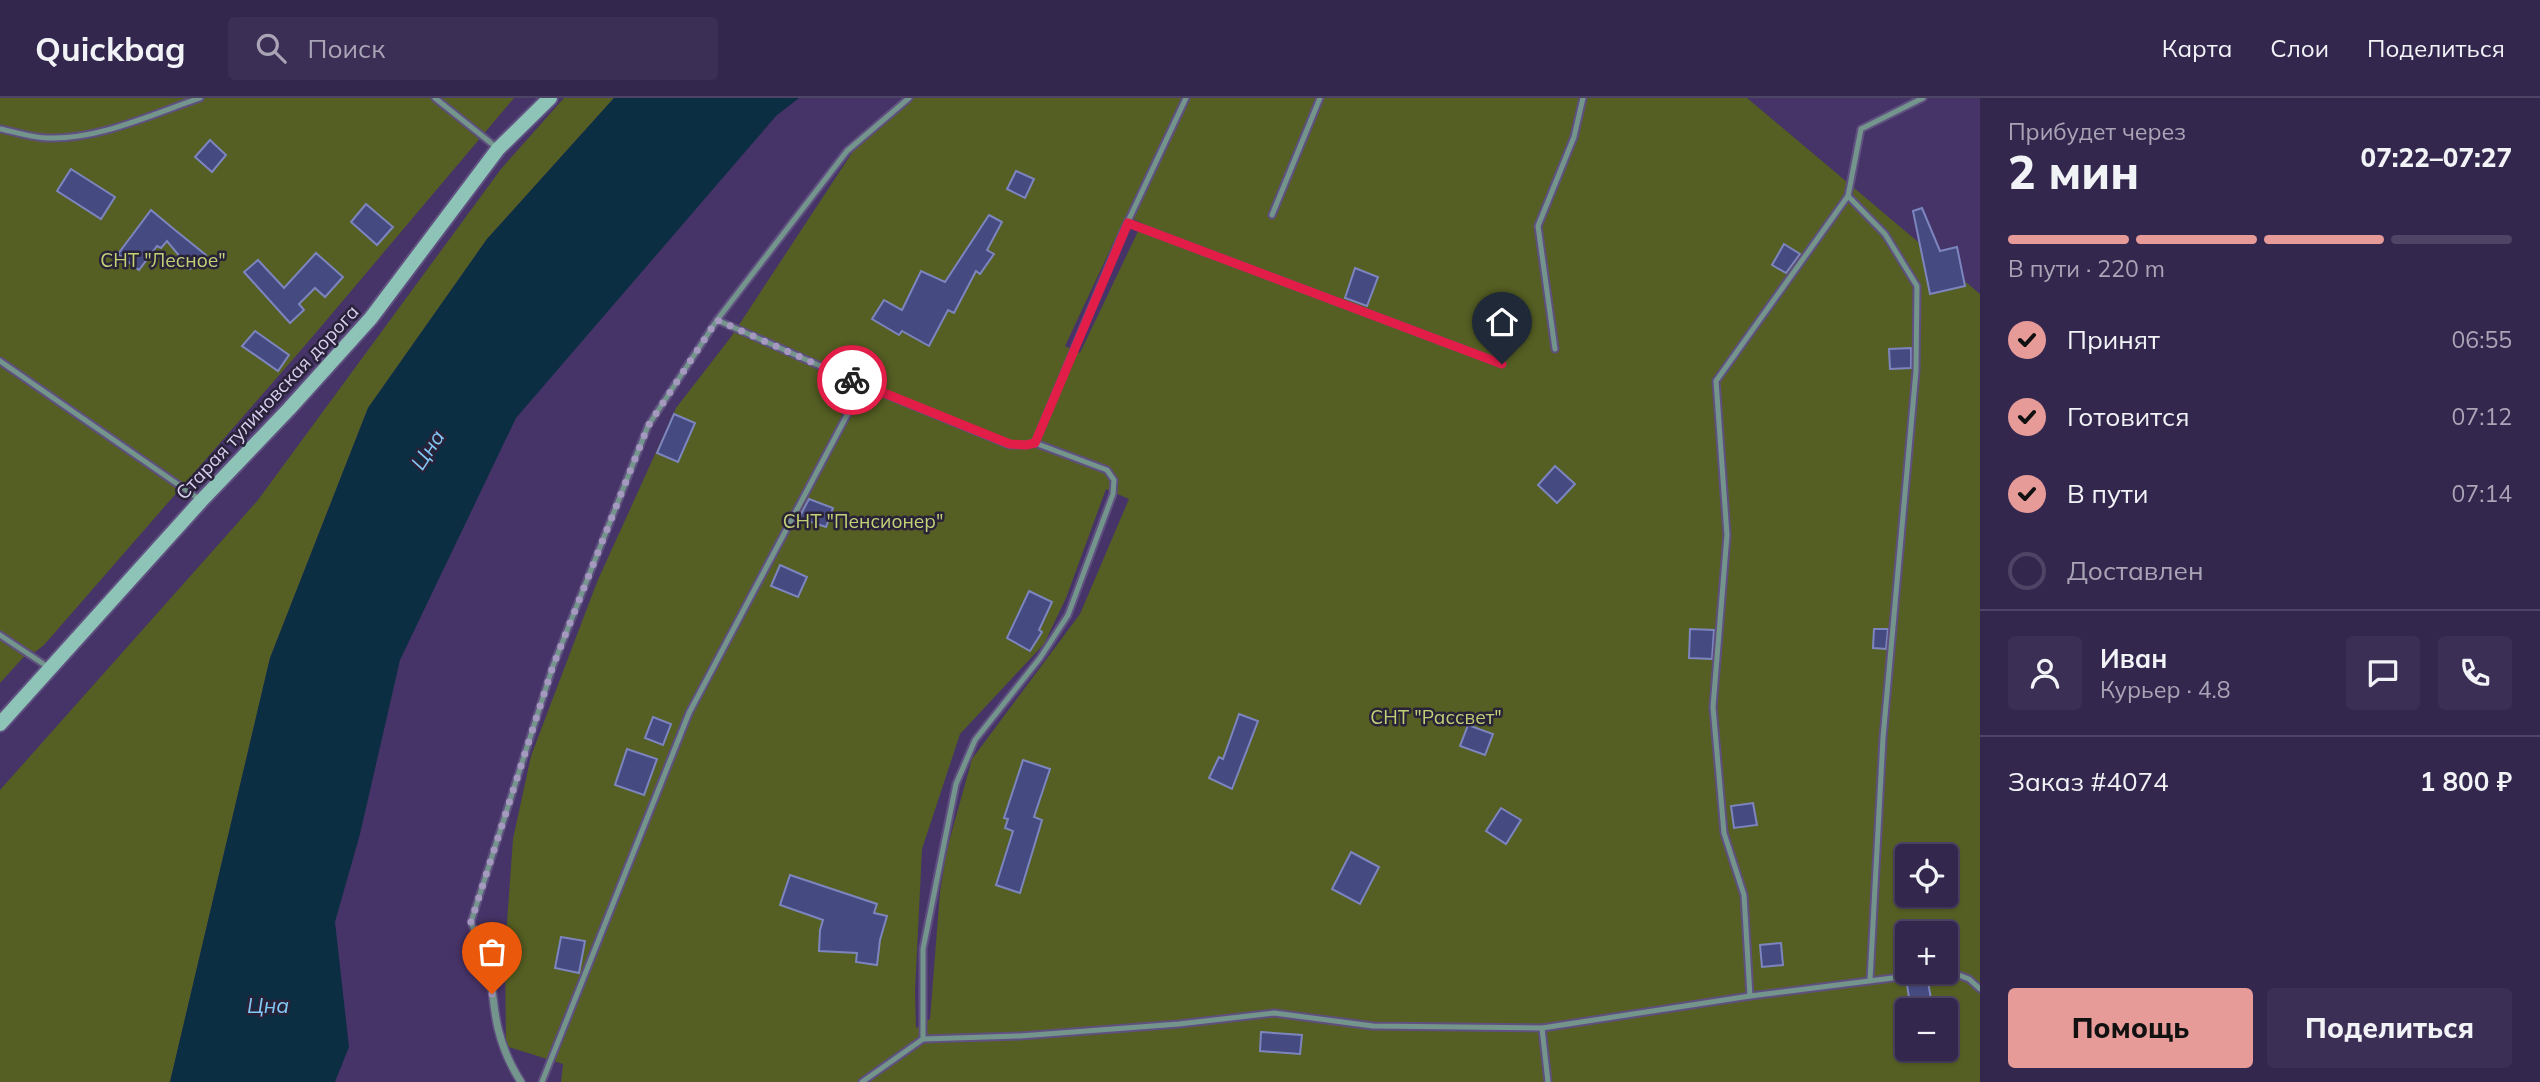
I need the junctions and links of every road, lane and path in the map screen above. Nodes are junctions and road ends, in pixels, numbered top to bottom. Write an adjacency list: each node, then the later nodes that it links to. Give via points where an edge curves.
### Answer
1 (200, 98): 9 (lane, via 69,138)
2 (435, 98): 10 (lane)
3 (550, 98): 10 (street, Старая тулиновская дорога)
4 (908, 98): 14 (lane, via 848,151)
5 (1186, 98): 13 (lane)
6 (1320, 98): 12 (lane)
7 (1583, 98): 15 (lane, via 1574,137 1538,226)
8 (1923, 98): 11 (lane, via 1861,129)
9 (0, 130)
10 (498, 149): 20 (street, Старая тулиновская дорога, via 371,318)
11 (1848, 196): 25 (lane, via 1885,234 1917,286 1916,371 1884,738); 27 (lane, via 1716,381 1727,535 1713,707 1724,833 1744,895)
12 (1272, 215)
13 (1128, 223): 17 (lane); 19 (lane)
14 (717, 320): 18 (lane); 24 (lane, via 648,426 553,666 471,922)
15 (1555, 349)
16 (0, 360): 20 (lane)
17 (1502, 364)
18 (863, 385): 19 (lane, via 1010,444); 31 (lane, via 689,713)
19 (1035, 443): 29 (lane, via 1107,470 1114,480 1113,494 1068,615 975,740 956,784 923,949)
20 (201, 501): 22 (street, Старая тулиновская дорога)
21 (0, 635): 22 (lane)
22 (50, 669): 23 (street, Старая тулиновская дорога)
23 (0, 724)
24 (491, 975): 30 (street, via 503,1049)
25 (1870, 980): 26 (lane, via 1948,971); 27 (lane)
26 (1980, 989)
27 (1750, 996): 28 (lane)
28 (1542, 1028): 29 (lane, via 1373,1026 1274,1013 1180,1024); 33 (lane)
29 (923, 1040): 32 (lane)
30 (521, 1082)
31 (542, 1082)
32 (862, 1082)
33 (1548, 1082)

